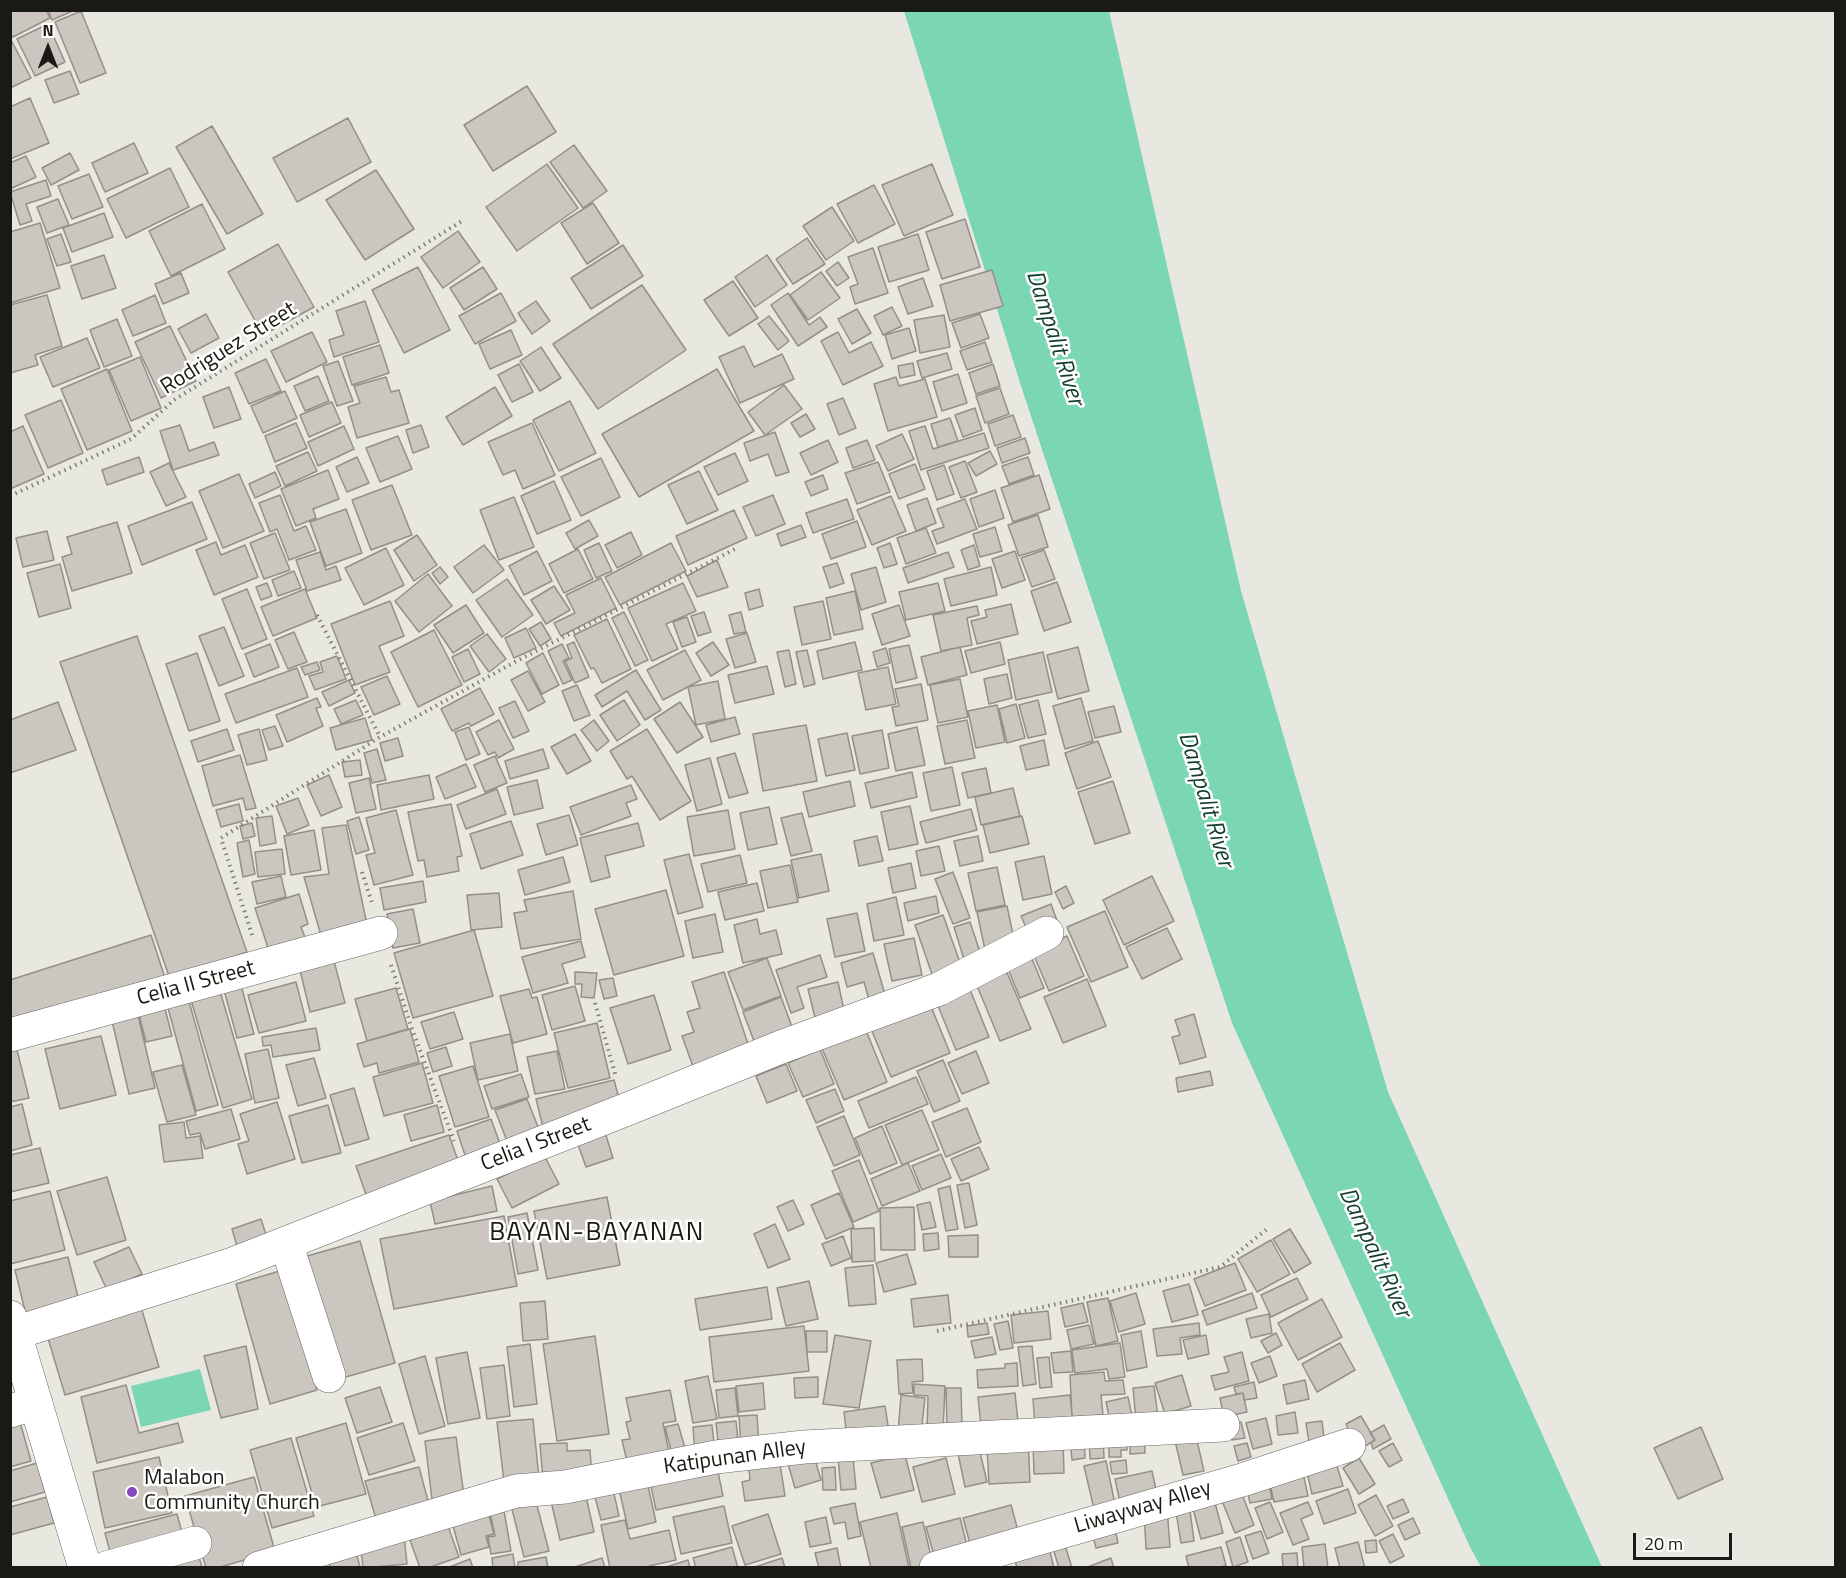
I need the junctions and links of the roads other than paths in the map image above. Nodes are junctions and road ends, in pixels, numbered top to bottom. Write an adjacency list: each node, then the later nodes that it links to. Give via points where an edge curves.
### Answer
1 (381, 933): 3 (street, Celia II Street)
2 (1047, 933): 4 (street, Celia I Street, via 939,989 781,1047)
3 (10, 1035)
4 (286, 1243): 5 (street, Celia I Street, via 230,1265); 6 (street)
5 (13, 1325): 7 (street)
6 (329, 1376)
7 (23, 1407): 11 (street)
8 (1223, 1425): 13 (street, Katipunan Alley, via 804,1447 716,1457 565,1487 516,1491)
9 (1349, 1445): 14 (street, Liwayway Alley, via 1242,1480)
10 (195, 1543): 12 (street)
11 (85, 1568)
12 (106, 1568)
13 (259, 1568)
14 (936, 1568)

